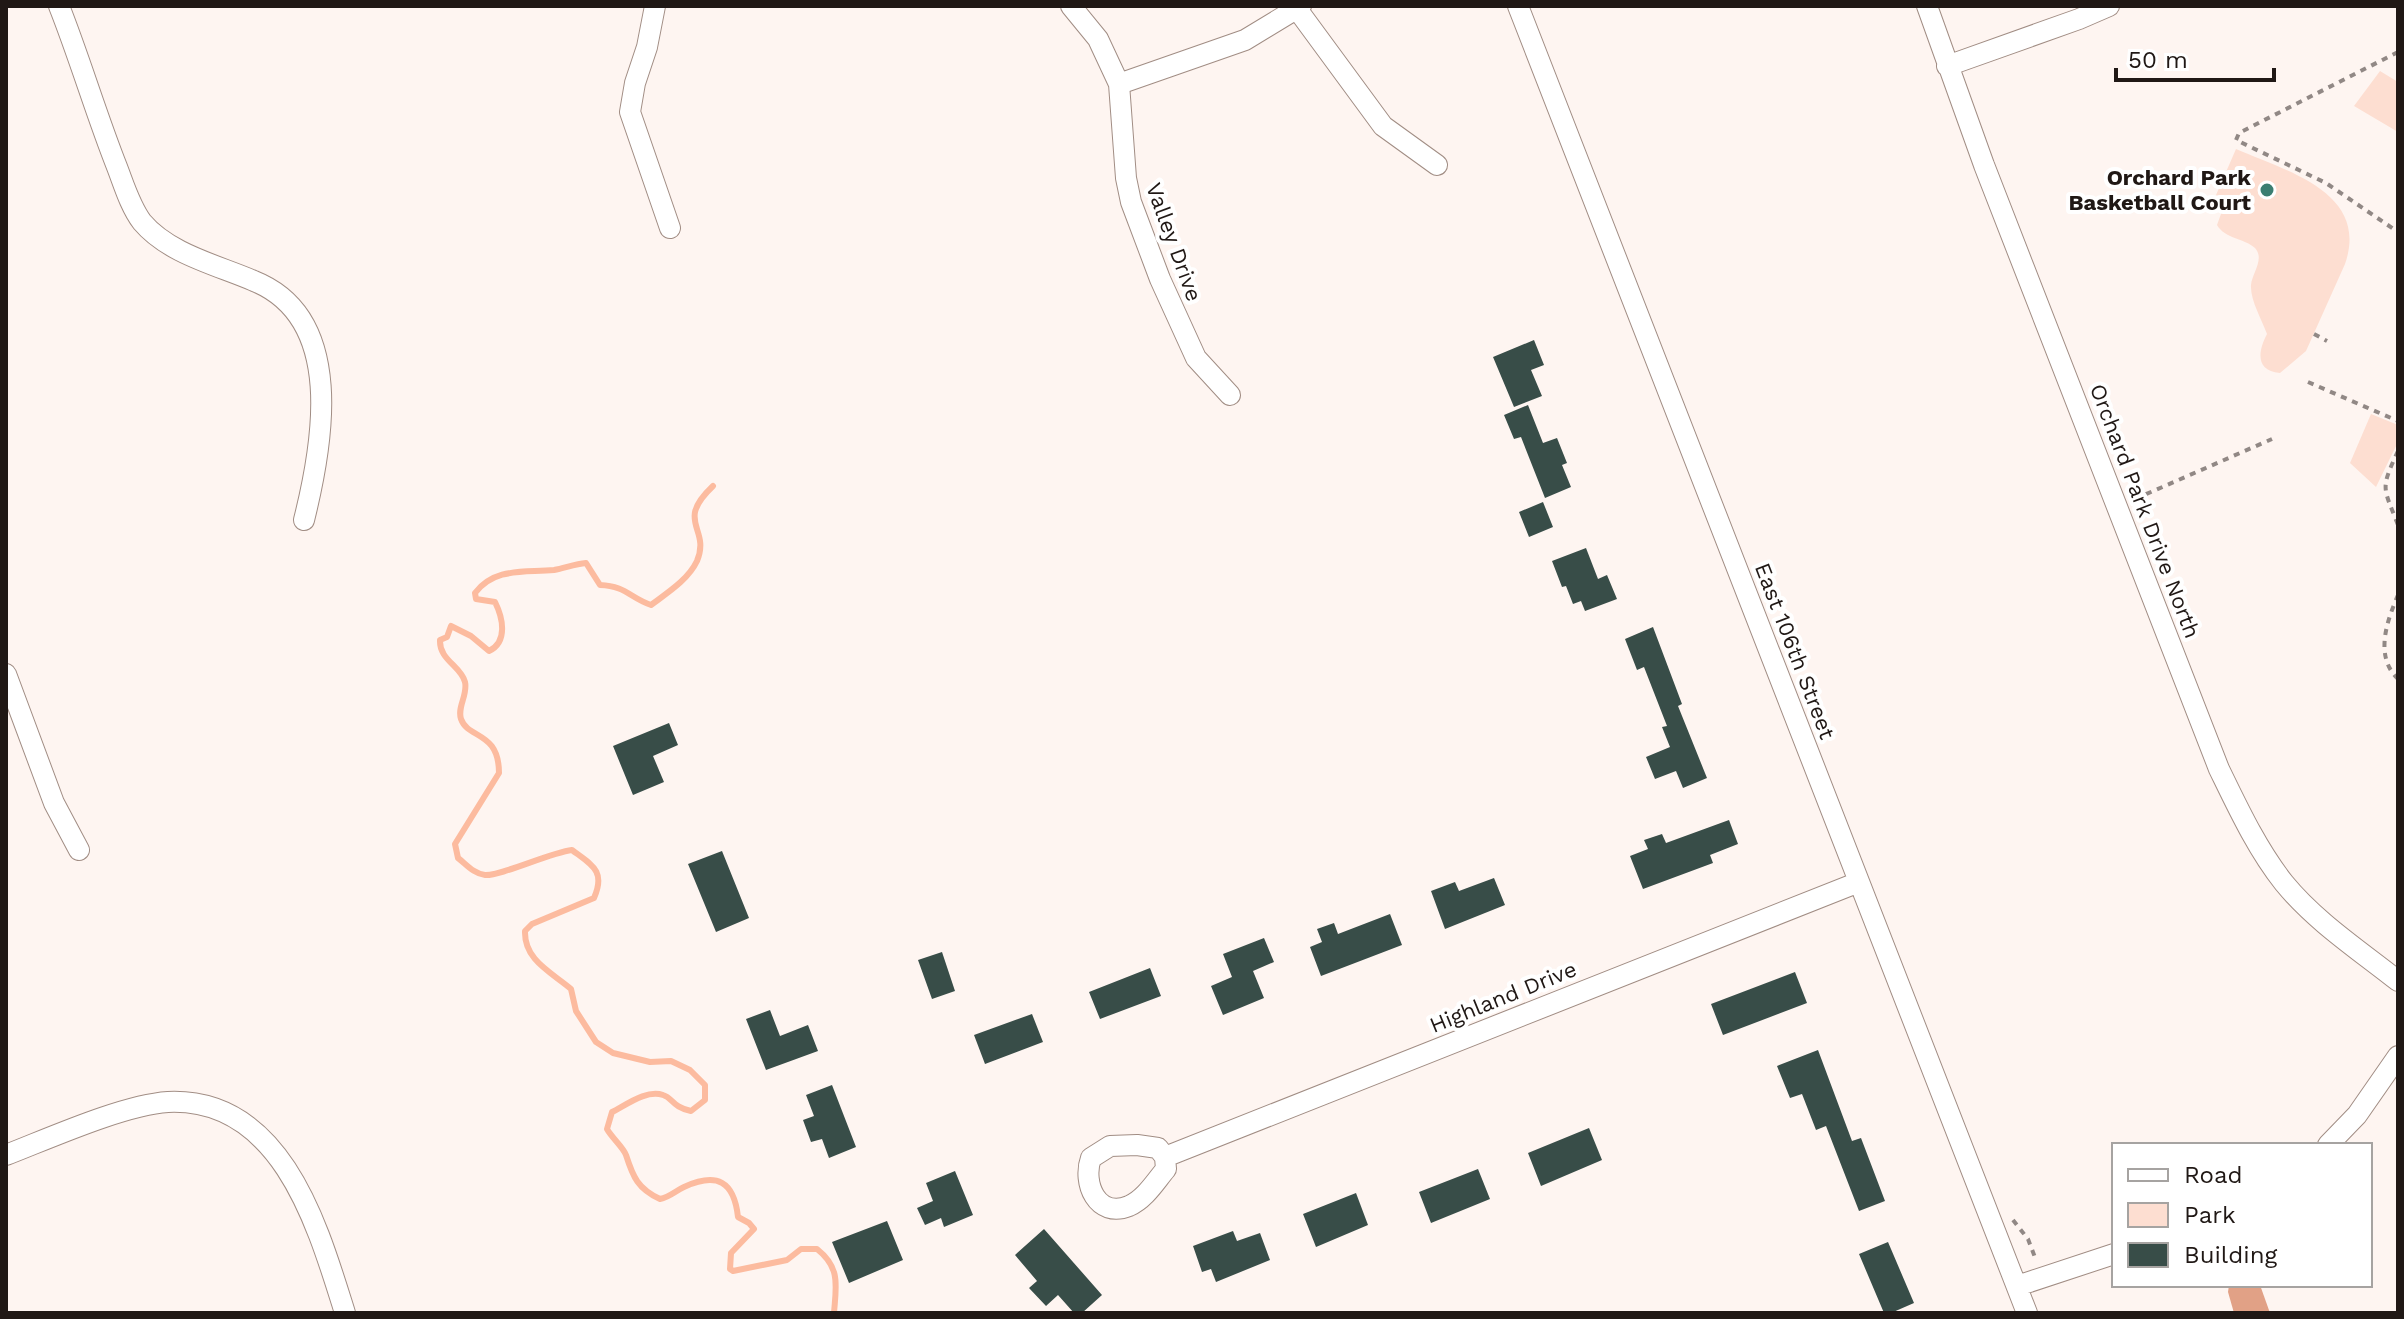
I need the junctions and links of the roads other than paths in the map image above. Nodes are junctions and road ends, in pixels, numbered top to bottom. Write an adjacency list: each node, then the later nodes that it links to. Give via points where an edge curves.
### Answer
1 (59, 6): 13 (street, via 139,219 171,246 274,290 305,323 315,351 321,405 316,470)
2 (655, 6): 11 (street, via 630,112)
3 (1071, 6): 9 (street, Valley Drive, via 1098,39)
4 (1520, 6): 16 (street, East 106th Street)
5 (1927, 6): 8 (street, Orchard Park Drive North)
6 (2109, 6): 8 (street)
7 (1299, 8): 9 (street, via 1236,44); 10 (street, via 1383,126)
8 (1947, 66): 17 (street, Orchard Park Drive North, via 2219,769 2250,831 2301,902)
9 (1119, 84): 12 (street, Valley Drive, via 1134,213 1183,334 1196,358)
10 (1437, 165)
11 (670, 228)
12 (1230, 395)
13 (304, 520)
14 (6, 674): 15 (street, via 54,803)
15 (79, 850)
16 (1859, 882): 21 (street, Highland Drive); 23 (street, East 106th Street)
17 (2398, 981)
18 (2398, 1056): 19 (street, via 2357,1115)
19 (2330, 1143)
20 (6, 1155): 24 (street, via 166,1102 235,1117 284,1163 306,1206)
21 (1165, 1157)
22 (2112, 1255): 23 (street)
23 (2017, 1286): 25 (street, East 106th Street)
24 (345, 1313)
25 (2027, 1313)

